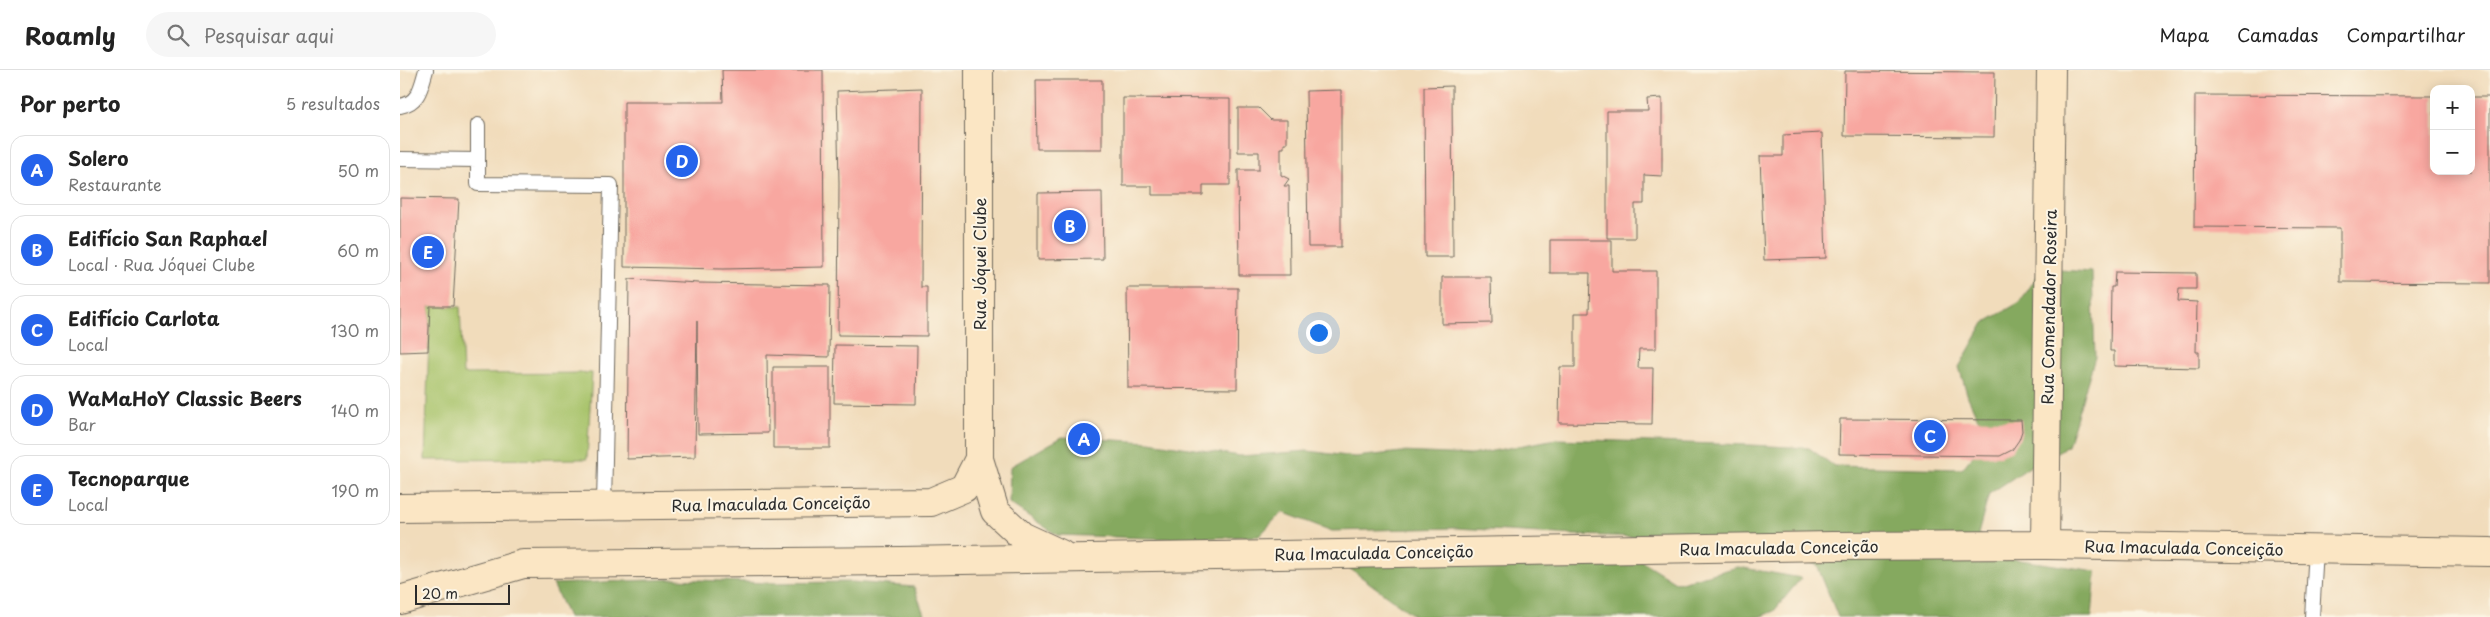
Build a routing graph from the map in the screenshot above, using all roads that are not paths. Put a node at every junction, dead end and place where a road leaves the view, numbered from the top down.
1 (426, 70) edge
2 (979, 70) edge
3 (2051, 70) edge
4 (400, 106) edge
5 (478, 125) dead end
6 (400, 159) edge
7 (478, 160) junction
8 (979, 458) junction
9 (604, 505) junction
10 (400, 508) edge
11 (2045, 545) junction
12 (2316, 549) junction
13 (2490, 552) edge
14 (1067, 557) junction
15 (400, 600) edge
16 (2312, 617) edge

1 - 4 lane
2 - 8 main road, Rua Jóquei Clube
3 - 11 main road, Rua Comendador Roseira
5 - 7 lane
6 - 7 lane
7 - 9 lane
8 - 9 main road, Rua Imaculada Conceição
8 - 14 main road, Rua Imaculada Conceição
9 - 10 main road, Rua Imaculada Conceição
11 - 12 main road, Rua Imaculada Conceição
11 - 14 main road, Rua Imaculada Conceição
12 - 13 main road, Rua Imaculada Conceição
12 - 16 lane
14 - 15 main road, Rua Imaculada Conceição

